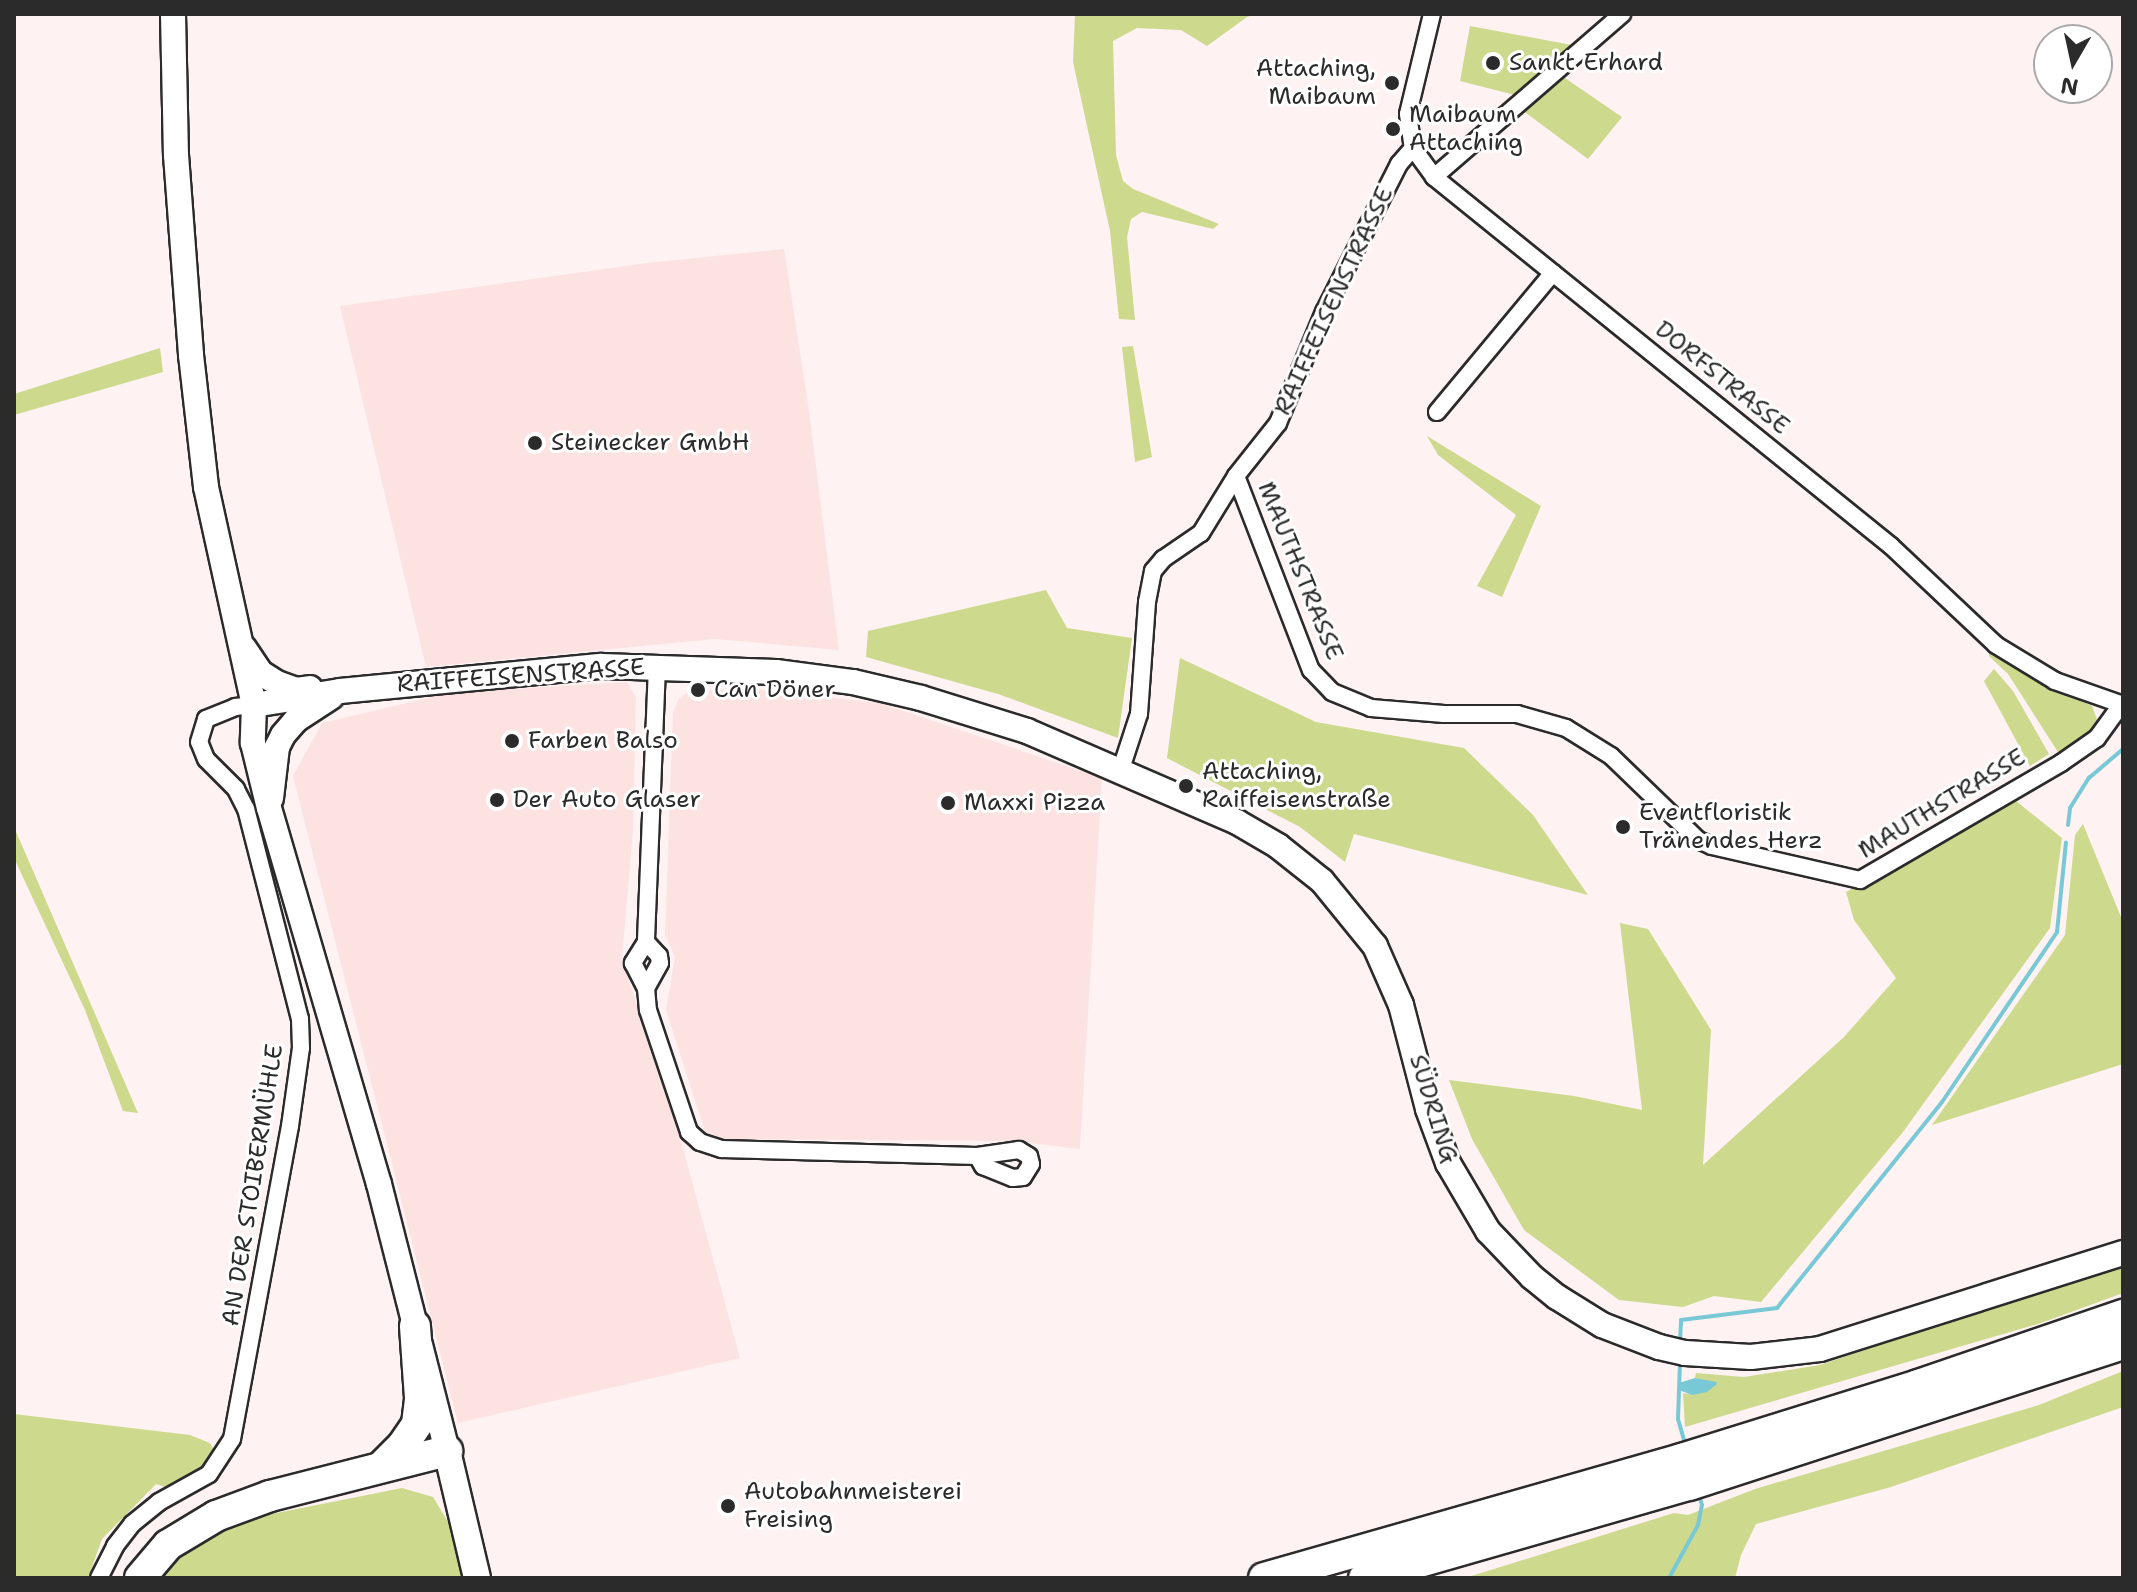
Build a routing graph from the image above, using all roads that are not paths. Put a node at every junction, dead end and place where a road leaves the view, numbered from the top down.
1 (173, 14) edge
2 (1432, 14) edge
3 (1622, 14) edge
4 (1413, 148) junction
5 (1434, 177) junction
6 (1553, 273) junction
7 (1437, 412) dead end
8 (1236, 476) junction
9 (234, 623) junction
10 (657, 666) junction
11 (340, 691) junction
12 (254, 705) junction
13 (2122, 705) edge
14 (1120, 772) junction
15 (269, 808) junction
16 (646, 942) junction
17 (646, 988) junction
18 (977, 1156) dead end
19 (2123, 1253) edge
20 (2123, 1315) edge
21 (415, 1326) junction
22 (2123, 1344) edge
23 (447, 1451) junction
24 (382, 1466) junction
25 (1694, 1469) junction
26 (99, 1578) edge
27 (140, 1578) edge
28 (477, 1578) edge
29 (1264, 1578) edge
30 (1364, 1578) edge

1 - 9 main road
2 - 4 street
3 - 5 street
4 - 5 street, DORFSTRASSE
4 - 8 street, RAIFFEISENSTRASSE
5 - 6 street, DORFSTRASSE
6 - 7 street
6 - 13 street, DORFSTRASSE
8 - 13 street, MAUTHSTRASSE
8 - 14 street, RAIFFEISENSTRASSE
9 - 11 main road
9 - 12 main road
10 - 11 main road, RAIFFEISENSTRASSE
10 - 14 main road, RAIFFEISENSTRASSE
10 - 16 street
11 - 12 main road, RAIFFEISENSTRASSE
11 - 15 main road
12 - 15 main road
12 - 26 street, AN DER STOIBERMÜHLE
14 - 19 main road, SÜDRING
15 - 21 main road
16 - 17 street
16 - 17 street
17 - 18 street
20 - 25 highway
21 - 23 main road
21 - 24 highway
22 - 25 highway
23 - 24 highway
23 - 28 main road
24 - 27 highway
25 - 29 highway
25 - 30 highway

